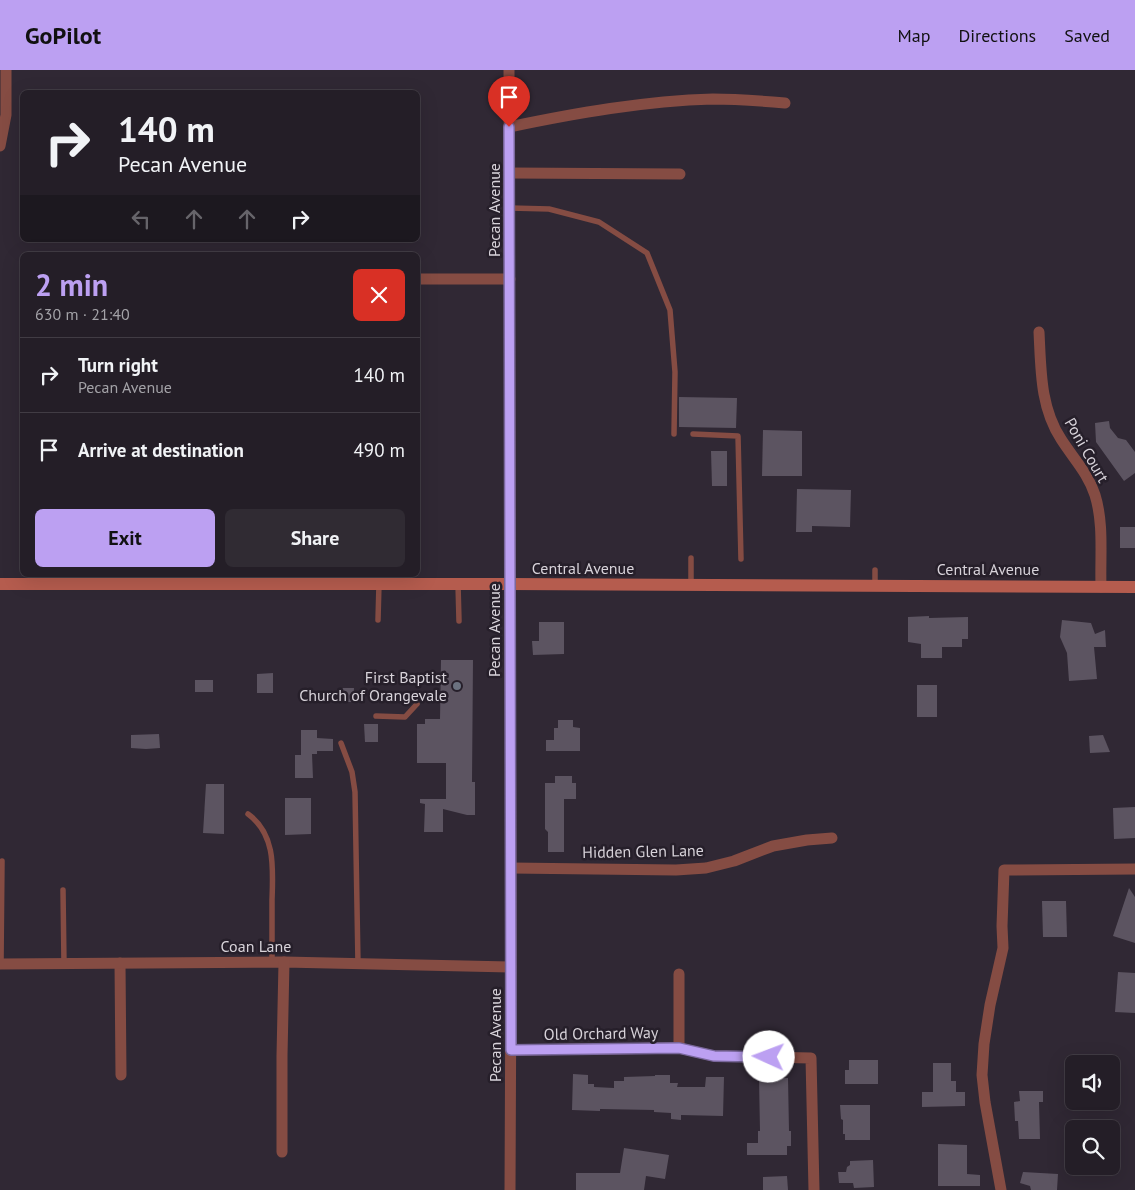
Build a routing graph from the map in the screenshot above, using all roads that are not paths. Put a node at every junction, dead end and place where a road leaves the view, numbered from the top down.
1 (6, 70) edge
2 (509, 70) edge
3 (785, 102) dead end
4 (509, 127) junction
5 (0, 146) edge
6 (510, 173) junction
7 (680, 174) dead end
8 (510, 208) junction
9 (420, 279) edge
10 (510, 279) junction
11 (1040, 332) dead end
12 (674, 434) dead end
13 (693, 434) dead end
14 (691, 558) dead end
15 (741, 559) dead end
16 (875, 570) dead end
17 (158, 579) edge
18 (228, 579) edge
19 (0, 584) edge
20 (379, 584) junction
21 (458, 584) junction
22 (510, 584) junction
23 (691, 585) junction
24 (875, 585) junction
25 (1101, 587) junction
26 (1135, 587) edge
27 (378, 620) dead end
28 (458, 621) dead end
29 (417, 704) dead end
30 (376, 716) dead end
31 (341, 743) dead end
32 (248, 814) dead end
33 (832, 838) dead end
34 (2, 861) dead end
35 (511, 868) junction
36 (1135, 869) edge
37 (63, 890) dead end
38 (272, 962) junction
39 (284, 962) junction
40 (120, 963) junction
41 (1, 964) edge
42 (64, 964) junction
43 (358, 964) junction
44 (511, 967) junction
45 (679, 974) dead end
46 (679, 1048) junction
47 (511, 1050) junction
48 (121, 1075) dead end
49 (282, 1152) dead end
50 (510, 1190) edge
51 (814, 1190) edge
52 (1001, 1190) edge

1 - 5 street
2 - 4 street, Pecan Avenue
3 - 4 street
4 - 6 street, Pecan Avenue
6 - 7 street
6 - 8 street, Pecan Avenue
8 - 10 street, Pecan Avenue
8 - 12 lane
9 - 10 street
10 - 22 street, Pecan Avenue
11 - 25 street, Poni Court
13 - 15 lane
14 - 23 lane
16 - 24 lane
17 - 18 street, Central Avenue
17 - 19 street, Central Avenue
18 - 20 street, Central Avenue
20 - 21 street, Central Avenue
20 - 27 lane
21 - 22 street, Central Avenue
21 - 28 lane
22 - 23 street, Central Avenue
22 - 35 street, Pecan Avenue
23 - 24 street, Central Avenue
24 - 25 street, Central Avenue
25 - 26 street, Central Avenue
29 - 30 lane
31 - 43 lane
32 - 38 lane
33 - 35 street, Hidden Glen Lane
34 - 41 lane
35 - 44 street, Pecan Avenue
36 - 52 street
37 - 42 lane
38 - 39 street, Coan Lane
38 - 40 street, Coan Lane
39 - 43 street, Coan Lane
39 - 49 street
40 - 42 street, Coan Lane
40 - 48 street
41 - 42 street, Coan Lane
43 - 44 street, Coan Lane
44 - 47 street, Pecan Avenue
45 - 46 street
46 - 47 street, Old Orchard Way
46 - 51 street, Old Orchard Way
47 - 50 street, Pecan Avenue

